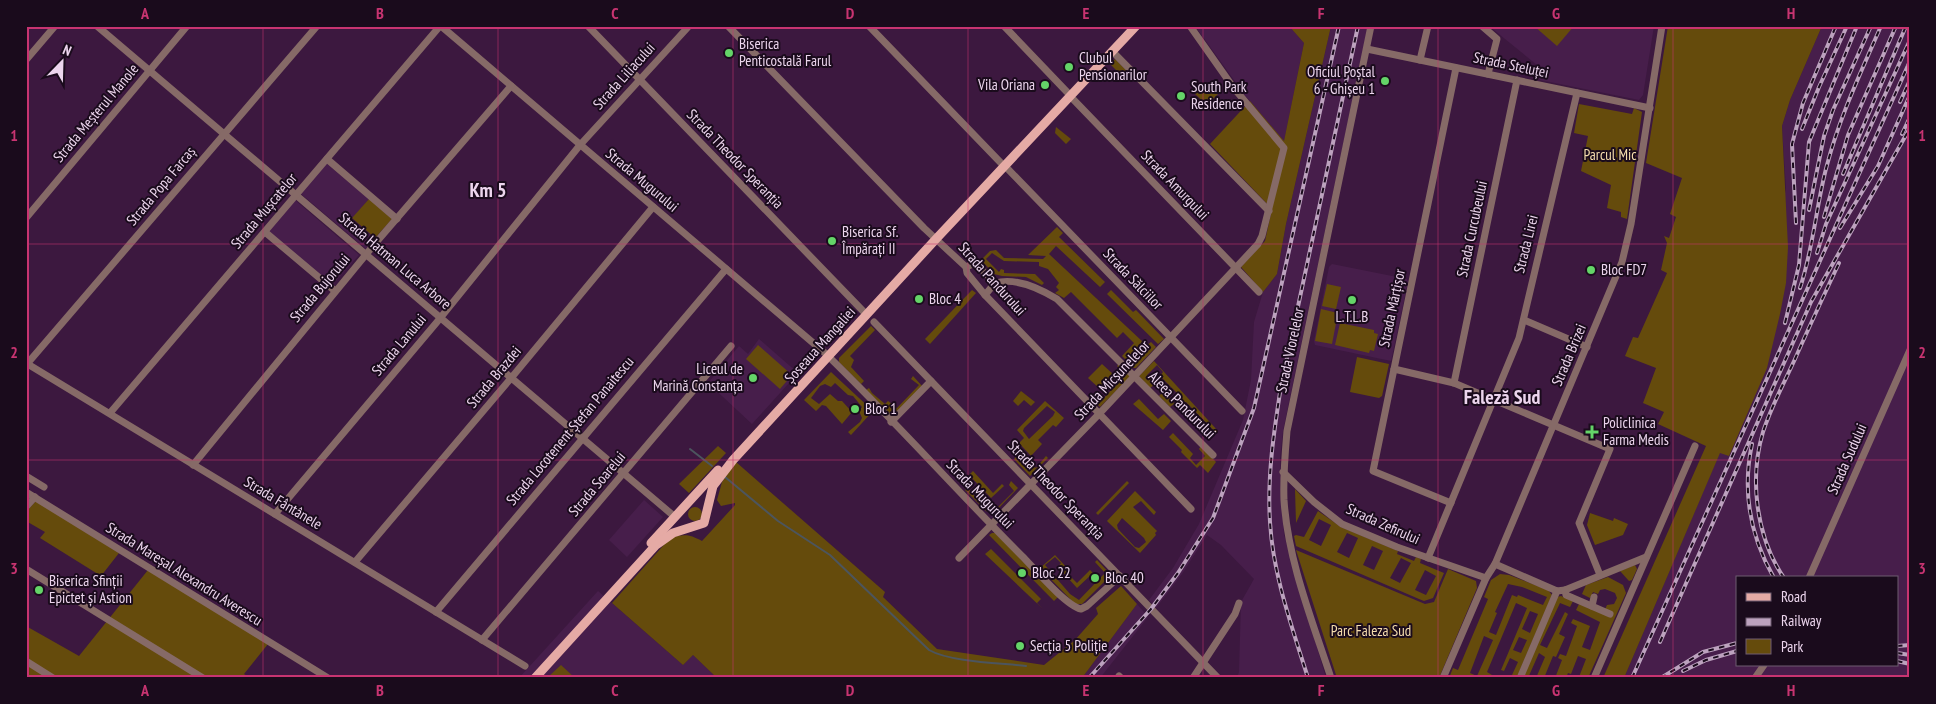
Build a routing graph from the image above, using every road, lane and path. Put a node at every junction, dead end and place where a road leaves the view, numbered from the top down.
1 (55, 26) edge
2 (97, 26) edge
3 (187, 26) edge
4 (316, 26) edge
5 (440, 26) edge
6 (588, 26) edge
7 (689, 26) edge
8 (728, 26) edge
9 (869, 26) edge
10 (1004, 26) edge
11 (1126, 26) edge
12 (1136, 26) edge
13 (1190, 26) edge
14 (1372, 26) edge
15 (1428, 26) edge
16 (1482, 26) edge
17 (1662, 26) edge
18 (1366, 49) junction
19 (1112, 51) junction
20 (26, 60) edge
21 (1420, 60) junction
22 (1456, 68) junction
23 (150, 71) junction
24 (1488, 74) junction
25 (640, 80) junction
26 (1517, 80) junction
27 (511, 86) junction
28 (1577, 93) junction
29 (1068, 94) junction
30 (1650, 108) junction
31 (224, 134) junction
32 (580, 145) junction
33 (327, 159) junction
34 (1003, 164) junction
35 (296, 195) junction
36 (653, 207) junction
37 (1269, 211) junction
38 (26, 218) edge
39 (397, 218) junction
40 (265, 232) junction
41 (934, 238) junction
42 (366, 254) junction
43 (966, 267) junction
44 (1236, 268) junction
45 (726, 269) junction
46 (995, 283) junction
47 (335, 291) junction
48 (1259, 292) dead end
49 (986, 295) junction
50 (863, 311) junction
51 (440, 317) junction
52 (1524, 320) junction
53 (874, 322) dead end
54 (1170, 338) junction
55 (731, 346) dead end
56 (1587, 347) junction
57 (1910, 350) edge
58 (827, 355) junction
59 (27, 364) edge
60 (1394, 369) junction
61 (1134, 376) junction
62 (512, 378) junction
63 (931, 381) junction
64 (1454, 383) junction
65 (1494, 400) junction
66 (1242, 411) dead end
67 (110, 413) junction
68 (1099, 414) junction
69 (891, 422) junction
70 (1554, 425) junction
71 (583, 438) junction
72 (1695, 446) dead end
73 (1214, 455) dead end
74 (193, 465) junction
75 (1283, 472) junction
76 (624, 474) junction
77 (26, 476) edge
78 (1031, 484) junction
79 (44, 487) dead end
80 (26, 492) edge
81 (35, 497) junction
82 (688, 502) junction
83 (1451, 503) junction
84 (26, 508) edge
85 (1191, 510) dead end
86 (275, 514) junction
87 (707, 516) junction
88 (675, 517) junction
89 (991, 526) junction
90 (693, 527) junction
91 (1646, 557) junction
92 (959, 558) dead end
93 (1428, 558) junction
94 (355, 562) junction
95 (1495, 564) junction
96 (26, 569) edge
97 (1600, 575) junction
98 (1120, 576) junction
99 (1810, 576) edge
100 (1486, 578) junction
101 (1565, 590) junction
102 (1557, 591) junction
103 (1594, 597) dead end
104 (1239, 603) dead end
105 (1592, 606) junction
106 (436, 612) junction
107 (1610, 614) dead end
108 (482, 640) junction
109 (26, 662) edge
110 (1203, 662) junction
111 (525, 666) dead end
112 (1763, 666) edge
113 (1756, 677) edge
114 (53, 678) edge
115 (203, 678) edge
116 (328, 678) edge
117 (528, 678) edge
118 (535, 678) edge
119 (1193, 678) edge
120 (1218, 678) edge
121 (1331, 678) edge
122 (1443, 678) edge
123 (1520, 678) edge
124 (1594, 678) edge

1 - 20 street
2 - 23 street, Strada Hatman Luca Arbore
3 - 23 street, Strada Meșterul Manole
4 - 31 street, Strada Popa Farcaș
5 - 27 street, Strada Mugurului
5 - 33 street, Strada Mușcatelor
6 - 25 street, Strada Theodor Speranția
7 - 25 street, Strada Liliacului
8 - 41 street, Strada Pandurului
9 - 34 street, Strada Sălciilor
10 - 29 street, Strada Amurgului
11 - 29 main road, Șoseaua Mangaliei
12 - 19 main road, Șoseaua Mangaliei
13 - 37 street, Strada Micșunelelor
14 - 18 street, Strada Viorelelor
15 - 21 street
16 - 24 street
17 - 30 street, Strada Brizei
18 - 21 street, Strada Steluței
18 - 75 street, Strada Viorelelor
19 - 29 main road, Șoseaua Mangaliei
19 - 37 street
21 - 22 street, Strada Steluței
22 - 24 street, Strada Steluței
22 - 60 street, Strada Mărțișor
23 - 31 street, Strada Hatman Luca Arbore
23 - 38 street, Strada Meșterul Manole
24 - 26 street, Strada Steluței
25 - 32 street, Strada Liliacului
25 - 50 street, Strada Theodor Speranția
26 - 28 street, Strada Steluței
26 - 64 street, Strada Curcubeului
27 - 32 street, Strada Mugurului
27 - 39 street, Strada Bujorului
28 - 30 street, Strada Steluței
28 - 52 street, Strada Lirei
29 - 34 main road, Șoseaua Mangaliei
29 - 44 street, Strada Amurgului
30 - 56 street, Strada Brizei
31 - 35 street, Strada Hatman Luca Arbore
31 - 59 street, Strada Popa Farcaș
32 - 36 street, Strada Mugurului
32 - 51 street, Strada Lanului
33 - 35 street, Strada Mușcatelor
33 - 39 street
34 - 41 main road, Șoseaua Mangaliei
34 - 54 street, Strada Sălciilor
35 - 40 street, Strada Mușcatelor
35 - 42 street, Strada Hatman Luca Arbore
36 - 45 street, Strada Mugurului
36 - 62 street, Strada Brazdei
37 - 44 street, Strada Micșunelelor
39 - 42 street, Strada Bujorului
40 - 47 street
40 - 67 street, Strada Mușcatelor
41 - 43 street, Strada Pandurului
41 - 50 main road, Șoseaua Mangaliei
41 - 58 main road, Șoseaua Mangaliei
42 - 47 street, Strada Bujorului
42 - 51 street, Strada Hatman Luca Arbore
43 - 46 street
43 - 49 street, Strada Pandurului
44 - 48 street, Strada Amurgului
44 - 54 street, Strada Micșunelelor
45 - 58 street, Strada Mugurului
45 - 71 street, Strada Locotenent Ștefan Panaitescu
46 - 49 street
46 - 61 street, Aleea Pandurului
47 - 74 street, Strada Bujorului
49 - 68 street, Strada Pandurului
50 - 58 main road, Șoseaua Mangaliei
51 - 62 street, Strada Hatman Luca Arbore
51 - 86 street, Strada Lanului
52 - 56 street
52 - 65 street, Strada Lirei
53 - 63 street, Strada Theodor Speranția
54 - 61 street, Strada Micșunelelor
54 - 66 street, Strada Sălciilor
55 - 76 street, Strada Soarelui
56 - 70 street, Strada Brizei
57 - 99 street, Strada Sudului
58 - 69 street, Strada Mugurului
58 - 82 main road, Șoseaua Mangaliei
58 - 87 main road, Șoseaua Mangaliei
59 - 67 street, Strada Fântânele
60 - 64 street
60 - 83 street, Strada Mărțișor
61 - 68 street, Strada Micșunelelor
61 - 73 street, Aleea Pandurului
62 - 71 street, Strada Hatman Luca Arbore
62 - 94 street, Strada Brazdei
63 - 69 street
63 - 78 street, Strada Theodor Speranția
64 - 65 street
65 - 70 street
65 - 83 street, Strada Lirei
67 - 74 street, Strada Fântânele
68 - 78 street, Strada Micșunelelor
68 - 85 street, Strada Pandurului
69 - 89 street, Strada Mugurului
70 - 95 street, Strada Brizei
70 - 97 street
71 - 76 street, Strada Hatman Luca Arbore
71 - 106 street, Strada Locotenent Ștefan Panaitescu
72 - 91 street
74 - 86 street, Strada Fântânele
75 - 93 street, Strada Zefirului
75 - 121 street, Strada Viorelelor
76 - 88 street, Strada Hatman Luca Arbore
76 - 108 street, Strada Soarelui
77 - 79 street
78 - 89 street, Strada Micșunelelor
78 - 98 street, Strada Theodor Speranția
80 - 81 street, Strada Mareșal Alexandru Averescu
81 - 84 street
81 - 116 street, Strada Mareșal Alexandru Averescu
82 - 87 main road
82 - 88 main road, Șoseaua Mangaliei
83 - 93 street, Strada Lirei
86 - 94 street, Strada Fântânele
87 - 90 main road
88 - 90 main road
88 - 117 main road, Șoseaua Mangaliei
89 - 92 street, Strada Micșunelelor
89 - 98 street, Strada Mugurului
90 - 118 main road
91 - 97 street
91 - 124 street
93 - 100 street, Strada Zefirului
94 - 106 street, Strada Fântânele
95 - 100 street, Strada Brizei
95 - 102 street
96 - 115 street
97 - 101 street
98 - 110 street, Strada Theodor Speranția
100 - 122 street, Strada Brizei
101 - 102 street
101 - 105 street
102 - 123 street
103 - 105 street
104 - 110 street
105 - 107 street
106 - 108 street, Strada Fântânele
108 - 111 street, Strada Fântânele
109 - 114 street
110 - 119 street
110 - 120 street, Strada Theodor Speranția
112 - 113 street

